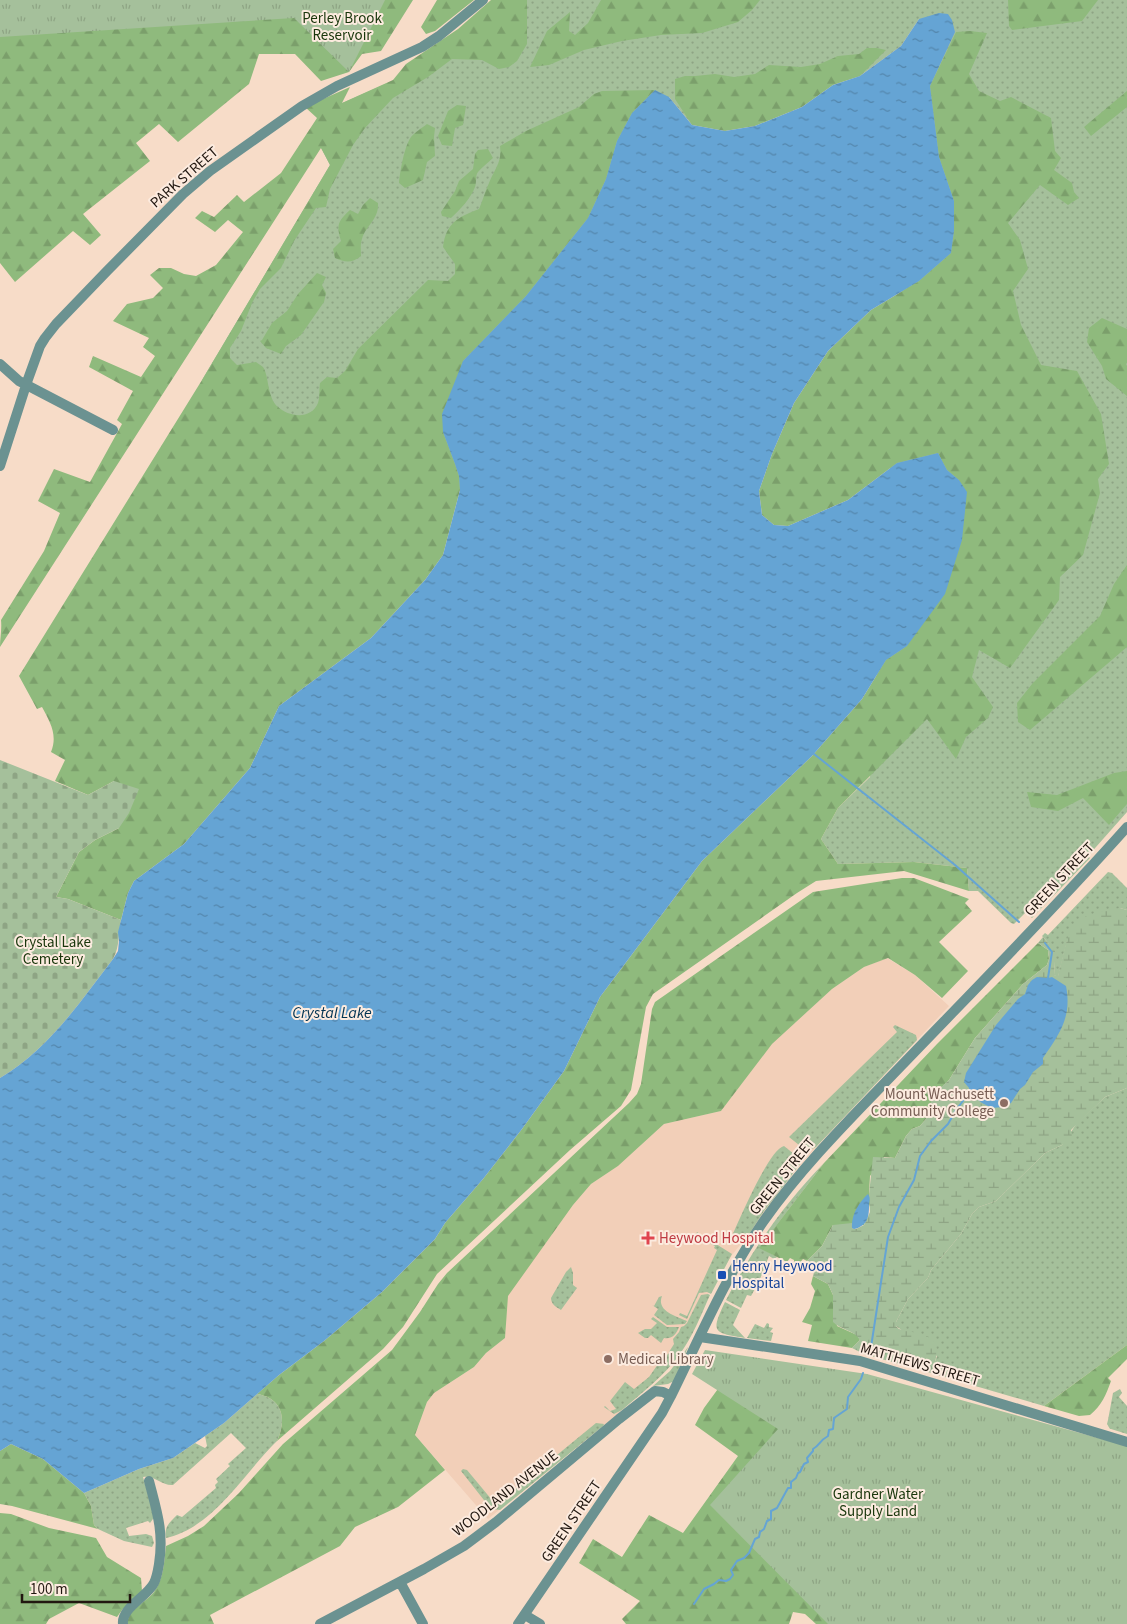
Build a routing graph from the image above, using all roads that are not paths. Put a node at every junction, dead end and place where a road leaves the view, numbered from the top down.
1 (483, 0) edge
2 (0, 364) edge
3 (26, 385) junction
4 (112, 430) dead end
5 (0, 466) edge
6 (1127, 827) edge
7 (700, 1338) junction
8 (672, 1396) junction
9 (1127, 1442) edge
10 (149, 1481) dead end
11 (400, 1582) junction
12 (525, 1615) junction
13 (123, 1624) edge
14 (320, 1624) edge
15 (423, 1624) edge
16 (518, 1624) edge
17 (540, 1624) edge

1 - 3 street, PARK STREET
2 - 3 street
3 - 4 street
3 - 5 street, PARK STREET
6 - 7 street, GREEN STREET
7 - 8 street, GREEN STREET
7 - 9 street, MATTHEWS STREET
8 - 11 street, WOODLAND AVENUE
8 - 12 street, GREEN STREET
10 - 13 street
11 - 14 street, WOODLAND AVENUE
11 - 15 street
12 - 16 street, GREEN STREET
12 - 17 street

